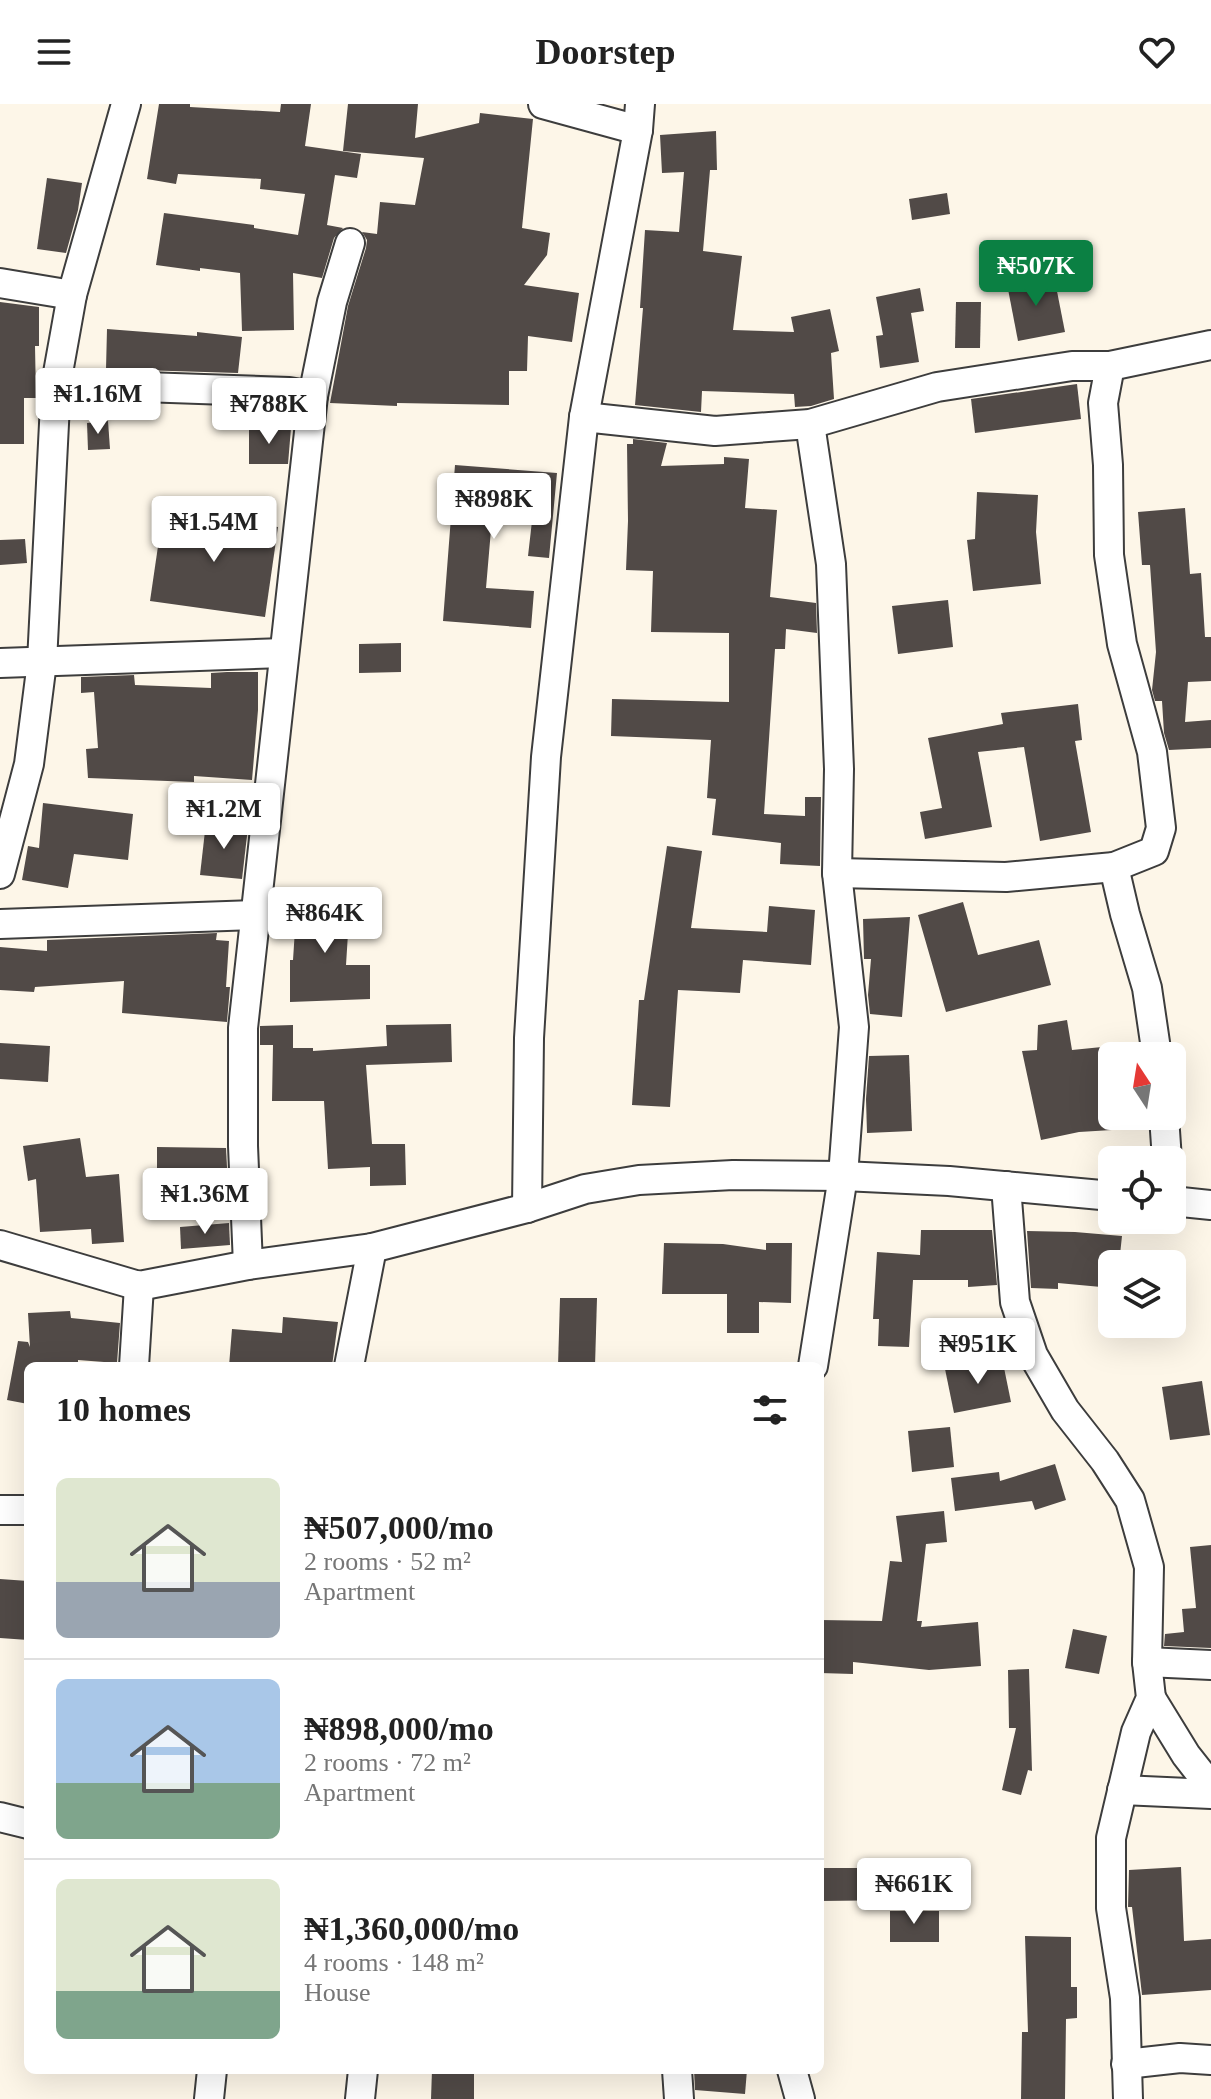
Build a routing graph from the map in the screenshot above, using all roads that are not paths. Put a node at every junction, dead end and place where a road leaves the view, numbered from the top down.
1 (126, 104) edge
2 (543, 104) edge
3 (639, 117) edge
4 (350, 243) dead end
5 (0, 283) edge
6 (72, 295) junction
7 (1211, 345) edge
8 (1110, 366) junction
9 (56, 384) junction
10 (313, 396) junction
11 (584, 417) junction
12 (810, 424) junction
13 (284, 653) junction
14 (42, 662) junction
15 (0, 663) edge
16 (1114, 867) junction
17 (837, 873) junction
18 (0, 874) edge
19 (255, 915) junction
20 (0, 924) edge
21 (1155, 1042) edge
22 (843, 1176) junction
23 (1006, 1186) junction
24 (1098, 1195) edge
25 (1186, 1202) edge
26 (1211, 1205) edge
27 (527, 1208) junction
28 (0, 1245) edge
29 (372, 1248) junction
30 (248, 1265) junction
31 (139, 1286) junction
32 (134, 1362) edge
33 (350, 1362) edge
34 (814, 1362) edge
35 (0, 1510) edge
36 (24, 1510) edge
37 (1147, 1662) junction
38 (1211, 1665) edge
39 (1151, 1698) junction
40 (1211, 1787) edge
41 (1122, 1790) junction
42 (1211, 1794) edge
43 (0, 1817) edge
44 (24, 1823) edge
45 (1211, 2060) edge
46 (1126, 2064) junction
47 (212, 2074) edge
48 (363, 2074) edge
49 (677, 2074) edge
50 (793, 2074) edge
51 (209, 2099) edge
52 (360, 2099) edge
53 (679, 2099) edge
54 (800, 2099) edge
55 (1128, 2099) edge

1 - 6 street
2 - 3 street
3 - 11 street
4 - 10 street
5 - 6 street
6 - 9 street
7 - 8 street
8 - 12 street
8 - 16 street
9 - 10 street
9 - 14 street
10 - 13 street
11 - 12 street
11 - 27 street
12 - 17 street
13 - 14 street
13 - 19 street
14 - 15 street
14 - 18 street
16 - 17 street
16 - 21 street
17 - 22 street
19 - 20 street
19 - 30 street
22 - 23 street
22 - 27 street
22 - 34 street
23 - 24 street
23 - 37 street
25 - 26 street
27 - 29 street
28 - 31 street
29 - 30 street
29 - 33 street
30 - 31 street
31 - 32 street
35 - 36 street
37 - 38 street
37 - 39 street
39 - 40 street
39 - 41 street
41 - 42 street
41 - 46 street
43 - 44 street
45 - 46 street
46 - 55 street
47 - 51 street
48 - 52 street
49 - 53 street
50 - 54 street

